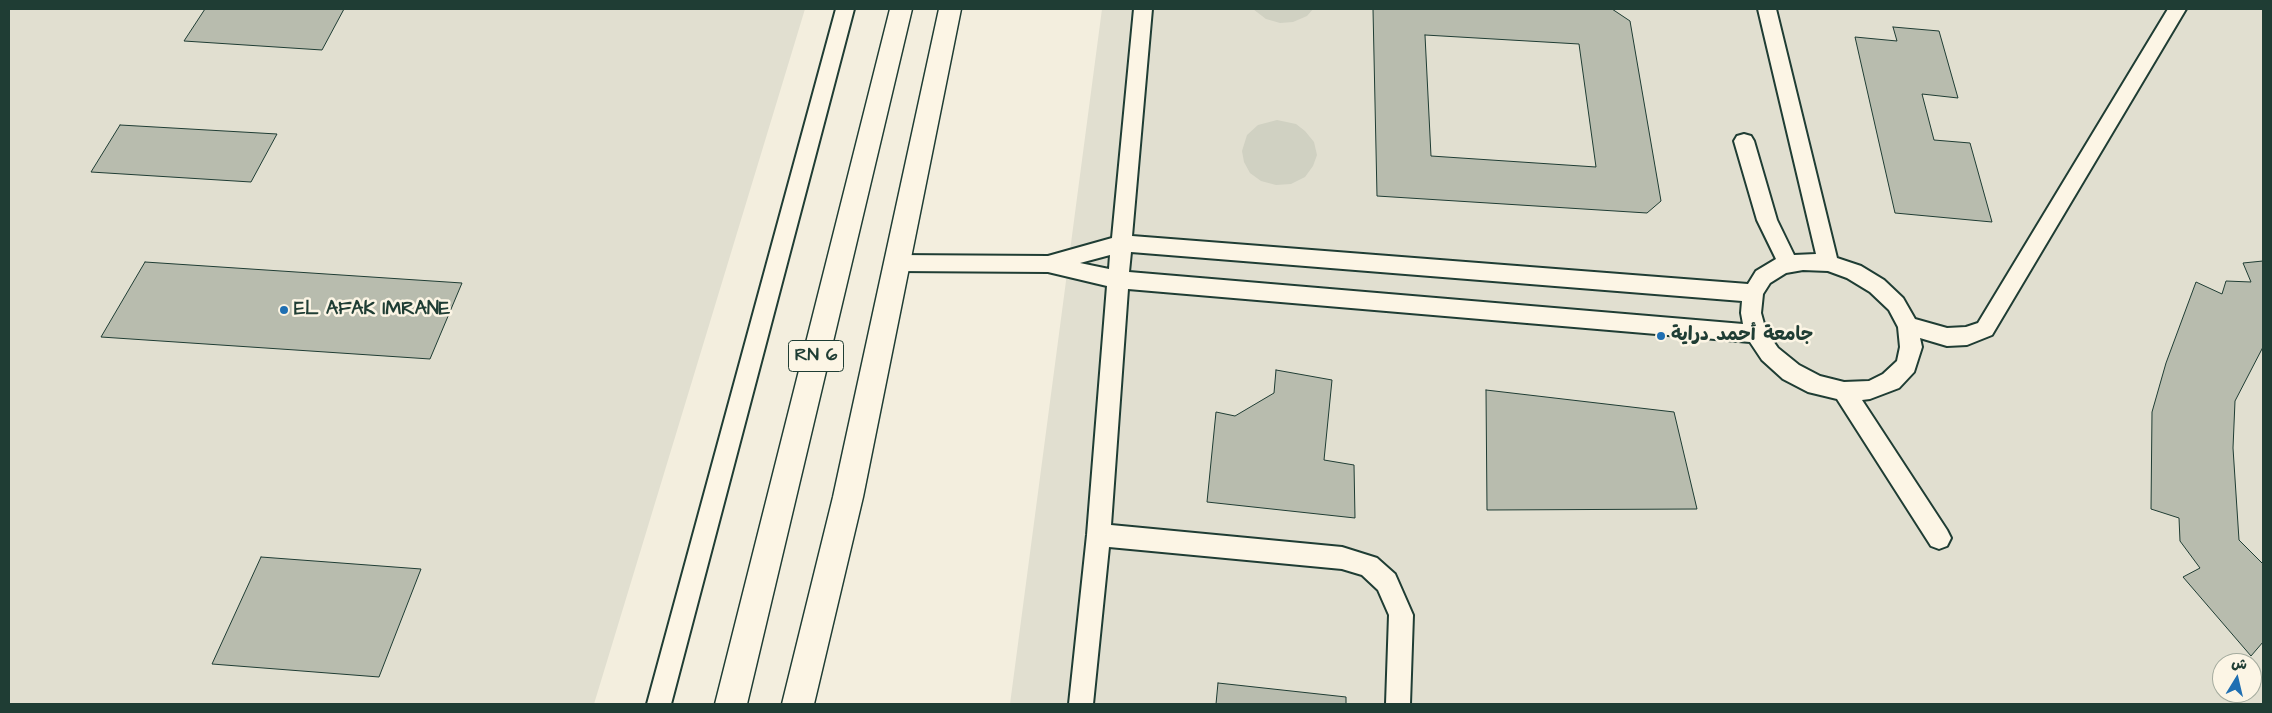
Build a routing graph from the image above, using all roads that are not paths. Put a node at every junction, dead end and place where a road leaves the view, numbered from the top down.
1 (845, 9) edge
2 (901, 9) edge
3 (950, 9) edge
4 (1143, 9) edge
5 (1767, 9) edge
6 (2178, 9) edge
7 (1744, 141) dead end
8 (1122, 243) junction
9 (897, 263) junction
10 (1828, 263) junction
11 (1048, 264) junction
12 (1789, 265) junction
13 (1118, 280) junction
14 (1753, 293) junction
15 (1908, 326) junction
16 (1756, 334) junction
17 (1844, 391) junction
18 (1099, 535) junction
19 (1939, 538) dead end
20 (659, 704) edge
21 (731, 704) edge
22 (798, 704) edge
23 (1081, 704) edge
24 (1398, 704) edge

1 - 20 lane
2 - 21 main road, RN 6
3 - 9 main road
4 - 8 lane
5 - 10 lane
6 - 15 lane
7 - 12 lane
8 - 11 lane
8 - 13 lane
8 - 14 lane
9 - 11 lane
9 - 22 main road
10 - 12 lane
10 - 15 lane
11 - 13 lane
12 - 14 lane
13 - 16 lane
13 - 18 lane
14 - 16 lane
15 - 17 lane
16 - 17 lane
17 - 19 lane
18 - 23 lane
18 - 24 lane

